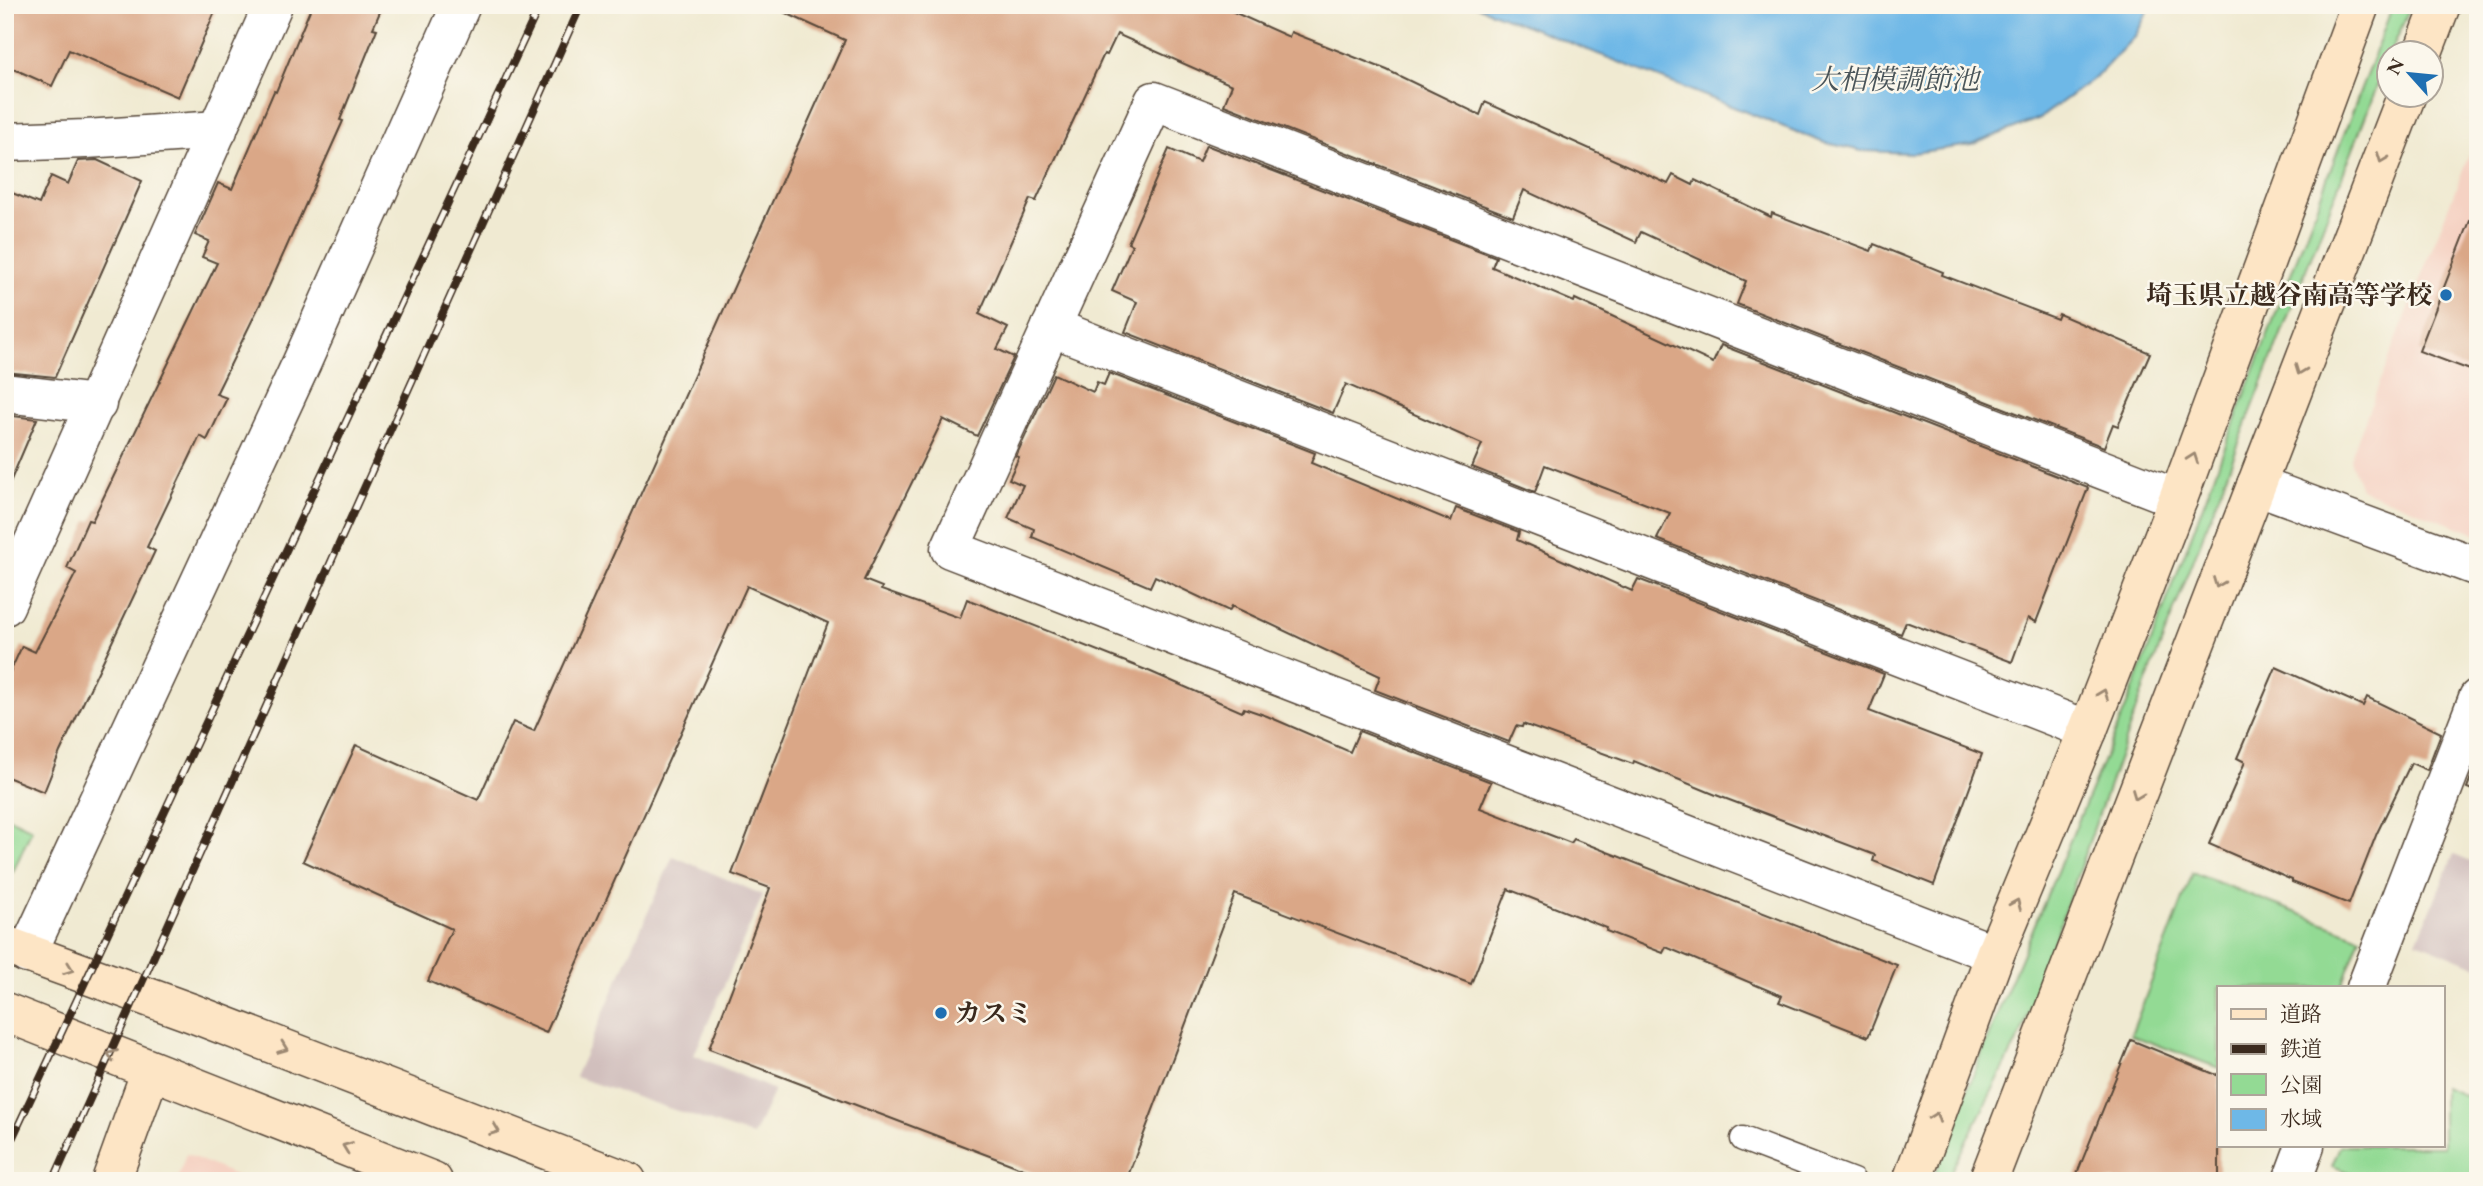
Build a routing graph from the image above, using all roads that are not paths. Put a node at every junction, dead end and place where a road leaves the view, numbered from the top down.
1 (273, 5) edge
2 (461, 5) edge
3 (2360, 5) edge
4 (2441, 5) edge
5 (2428, 38) edge
6 (2402, 108) edge
7 (218, 130) junction
8 (5, 142) edge
9 (1051, 327) junction
10 (5, 393) edge
11 (97, 404) junction
12 (2256, 485) junction
13 (2178, 499) junction
14 (2478, 567) edge
15 (5, 606) edge
16 (2478, 698) edge
17 (2088, 730) junction
18 (16, 950) edge
19 (1995, 954) junction
20 (2367, 986) edge
21 (5, 1012) edge
22 (151, 1070) junction
23 (1743, 1139) dead end
24 (2304, 1148) edge
25 (111, 1181) edge
26 (433, 1181) edge
27 (627, 1181) edge
28 (1853, 1181) edge
29 (1912, 1181) edge
30 (1988, 1181) edge
31 (2292, 1181) edge

1 - 7 street
2 - 18 street
13 -> 3 street
4 - 5 street
6 -> 12 street
7 - 8 street
7 - 11 street
9 - 13 street
9 - 17 street
9 - 19 street
10 - 11 street
11 - 15 street
12 - 14 street
12 -> 30 street
17 -> 13 street
16 - 20 street
19 -> 17 street
18 -> 27 street
29 -> 19 street
22 -> 21 street
22 - 25 street
26 -> 22 street
23 - 28 lane
24 - 31 street

